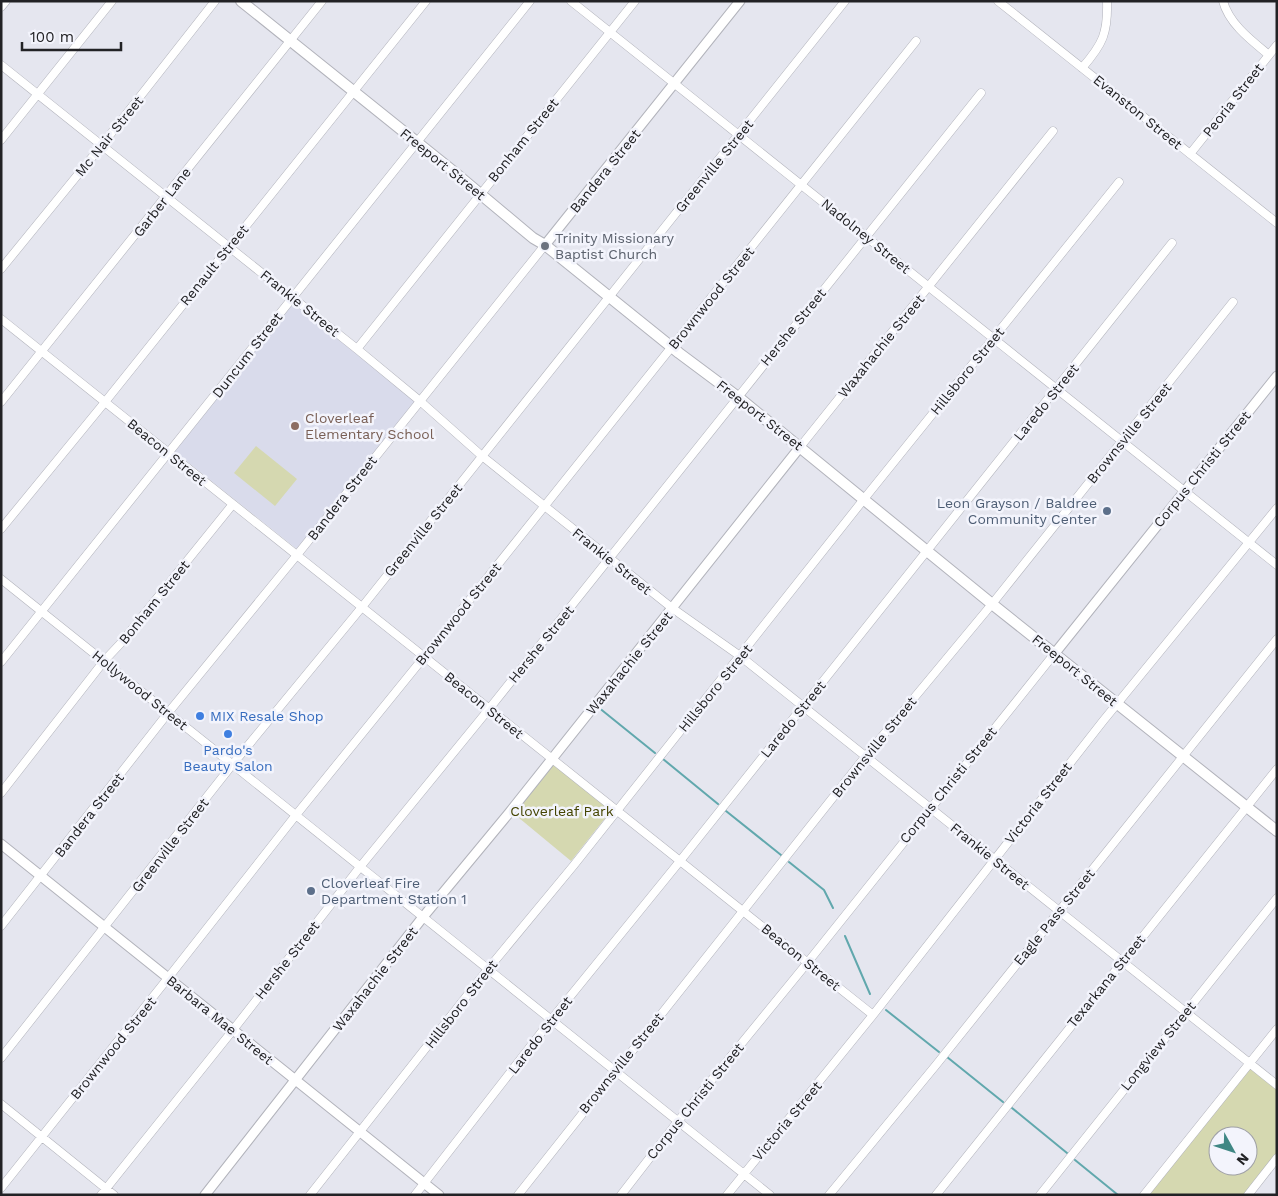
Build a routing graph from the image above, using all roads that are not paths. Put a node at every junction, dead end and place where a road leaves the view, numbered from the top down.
1 (6, 1) edge
2 (112, 1) edge
3 (215, 1) edge
4 (242, 1) edge
5 (322, 1) edge
6 (426, 1) edge
7 (530, 1) edge
8 (572, 1) edge
9 (635, 1) edge
10 (740, 1) edge
11 (845, 1) edge
12 (1107, 1) edge
13 (1223, 1) edge
14 (1000, 2) edge
15 (1, 8) edge
16 (610, 32) junction
17 (290, 41) junction
18 (916, 41) dead end
19 (1277, 45) edge
20 (1269, 55) junction
21 (1, 65) edge
22 (1082, 68) junction
23 (674, 84) junction
24 (354, 92) junction
25 (981, 93) dead end
26 (37, 95) junction
27 (1053, 131) dead end
28 (738, 135) junction
29 (1, 140) edge
30 (417, 143) junction
31 (102, 145) junction
32 (1190, 154) junction
33 (1119, 182) dead end
34 (801, 185) junction
35 (480, 194) junction
36 (166, 196) junction
37 (1277, 212) edge
38 (1274, 221) edge
39 (866, 237) junction
40 (1172, 243) dead end
41 (545, 245) junction
42 (229, 246) junction
43 (1, 269) edge
44 (928, 287) junction
45 (609, 297) junction
46 (293, 298) junction
47 (1233, 302) dead end
48 (1, 319) edge
49 (994, 339) junction
50 (672, 347) junction
51 (356, 349) junction
52 (42, 352) junction
53 (1277, 376) edge
54 (1056, 389) junction
55 (738, 396) junction
56 (420, 401) junction
57 (1, 402) edge
58 (105, 402) junction
59 (1122, 442) junction
60 (800, 448) junction
61 (169, 454) junction
62 (482, 456) junction
63 (1184, 491) junction
64 (864, 499) junction
65 (233, 504) junction
66 (545, 506) junction
67 (1277, 508) edge
68 (1, 529) edge
69 (1249, 543) junction
70 (927, 550) junction
71 (297, 555) junction
72 (609, 558) junction
73 (1277, 565) edge
74 (1, 579) edge
75 (992, 604) junction
76 (362, 607) junction
77 (672, 608) junction
78 (41, 611) junction
79 (1277, 639) edge
80 (1054, 653) junction
81 (740, 656) junction
82 (424, 657) junction
83 (1, 662) edge
84 (104, 662) junction
85 (1118, 704) junction
86 (804, 706) junction
87 (489, 709) junction
88 (168, 713) junction
89 (1183, 756) junction
90 (865, 757) junction
91 (552, 759) junction
92 (232, 764) junction
93 (1277, 768) edge
94 (1, 793) edge
95 (1246, 807) junction
96 (930, 808) junction
97 (617, 811) junction
98 (296, 815) junction
99 (1277, 831) edge
100 (1, 844) edge
101 (994, 859) junction
102 (680, 861) junction
103 (360, 866) junction
104 (41, 876) junction
105 (1277, 898) edge
106 (743, 911) junction
107 (1059, 911) junction
108 (423, 917) junction
109 (1, 926) edge
110 (105, 928) junction
111 (1122, 961) junction
112 (808, 962) junction
113 (488, 969) junction
114 (168, 978) junction
115 (1186, 1012) junction
116 (873, 1015) junction
117 (551, 1020) junction
118 (1277, 1029) edge
119 (233, 1030) junction
120 (1, 1058) edge
121 (1250, 1063) junction
122 (615, 1070) junction
123 (296, 1080) junction
124 (1277, 1085) edge
125 (1, 1104) edge
126 (679, 1120) junction
127 (360, 1132) junction
128 (42, 1137) junction
129 (1277, 1158) edge
130 (744, 1174) junction
131 (424, 1183) junction
132 (1, 1188) edge
133 (104, 1192) edge
134 (114, 1195) edge
135 (205, 1195) edge
136 (310, 1195) edge
137 (414, 1195) edge
138 (439, 1195) edge
139 (518, 1195) edge
140 (621, 1195) edge
141 (727, 1195) edge
142 (770, 1195) edge
143 (829, 1195) edge
144 (936, 1195) edge
145 (1040, 1195) edge
146 (1144, 1195) edge
147 (1248, 1195) edge

1 - 15 street
2 - 26 street
3 - 31 street, Mc Nair Street
4 - 17 main road, Freeport Street
5 - 17 street, Garber Lane
6 - 24 street, Renault Street
7 - 30 street, Duncum Street
8 - 16 street, Nadolney Street
9 - 16 street, Bonham Street
10 - 23 street, Bandera Street
11 - 28 street, Greenville Street
12 - 22 street
13 - 20 street
14 - 22 street, Evanston Street
16 - 23 street, Nadolney Street
16 - 35 street, Bonham Street
17 - 24 main road, Freeport Street
17 - 36 street, Garber Lane
18 - 34 street, Brownwood Street
19 - 20 street, Peoria Street
20 - 32 street, Peoria Street
21 - 26 street, Frankie Street
22 - 32 street, Evanston Street
23 - 28 street, Nadolney Street
23 - 41 street, Bandera Street
24 - 30 main road, Freeport Street
24 - 42 street, Renault Street
25 - 39 street, Hershe Street
26 - 29 street
26 - 31 street, Frankie Street
27 - 44 street, Waxahachie Street
28 - 34 street, Nadolney Street
28 - 45 street, Greenville Street
30 - 35 main road, Freeport Street
30 - 46 street, Duncum Street
31 - 36 street, Frankie Street
31 - 43 street, Mc Nair Street
32 - 38 street, Evanston Street
33 - 49 street, Hillsboro Street
34 - 39 street, Nadolney Street
34 - 50 street, Brownwood Street
35 - 41 main road, Freeport Street
35 - 51 street, Bonham Street
36 - 42 street, Frankie Street
36 - 52 street, Garber Lane
37 - 38 street
39 - 44 street, Nadolney Street
39 - 55 street, Hershe Street
40 - 54 street, Laredo Street
41 - 45 main road, Freeport Street
41 - 56 street, Bandera Street
42 - 46 street, Frankie Street
42 - 58 street, Renault Street
44 - 49 street, Nadolney Street
44 - 60 street, Waxahachie Street
45 - 50 main road, Freeport Street
45 - 62 street, Greenville Street
46 - 51 street, Frankie Street
46 - 61 street, Duncum Street
47 - 59 street, Brownsville Street
48 - 52 street, Beacon Street
49 - 54 street, Nadolney Street
49 - 64 street, Hillsboro Street
50 - 55 main road, Freeport Street
50 - 66 street, Brownwood Street
51 - 56 street, Frankie Street
52 - 57 street, Garber Lane
52 - 58 street, Beacon Street
53 - 63 street, Corpus Christi Street
54 - 59 street, Nadolney Street
54 - 70 street, Laredo Street
55 - 60 main road, Freeport Street
55 - 72 street, Hershe Street
56 - 62 street, Frankie Street
56 - 71 street, Bandera Street
58 - 61 street, Beacon Street
58 - 68 street, Renault Street
59 - 63 street, Nadolney Street
59 - 75 street, Brownsville Street
60 - 64 main road, Freeport Street
60 - 77 street, Waxahachie Street
61 - 65 street, Beacon Street
61 - 78 street, Duncum Street
62 - 66 street, Frankie Street
62 - 76 street, Greenville Street
63 - 69 street, Nadolney Street
63 - 80 street, Corpus Christi Street
64 - 70 main road, Freeport Street
64 - 81 street, Hillsboro Street
65 - 71 street, Beacon Street
65 - 84 street, Bonham Street
66 - 72 street, Frankie Street
66 - 82 street, Brownwood Street
67 - 69 street, Victoria Street
69 - 73 street, Nadolney Street
69 - 85 street, Victoria Street
70 - 75 main road, Freeport Street
70 - 86 street, Laredo Street
71 - 76 street, Beacon Street
71 - 88 street, Bandera Street
72 - 77 street, Frankie Street
72 - 87 street, Hershe Street
74 - 78 street, Hollywood Street
75 - 80 main road, Freeport Street
75 - 90 street, Brownsville Street
76 - 82 street, Beacon Street
76 - 92 street, Greenville Street
77 - 81 street, Frankie Street
77 - 91 street, Waxahachie Street
78 - 83 street, Duncum Street
78 - 84 street, Hollywood Street
79 - 89 street, Eagle Pass Street
80 - 85 main road, Freeport Street
80 - 96 street, Corpus Christi Street
81 - 86 street, Frankie Street
81 - 97 street, Hillsboro Street
82 - 87 street, Beacon Street
82 - 98 street, Brownwood Street
84 - 88 street, Hollywood Street
84 - 94 street, Bonham Street
85 - 89 main road, Freeport Street
85 - 101 street, Victoria Street
86 - 90 street, Frankie Street
86 - 102 street, Laredo Street
87 - 91 street, Beacon Street
87 - 103 street, Hershe Street
88 - 92 street, Hollywood Street
88 - 104 street, Bandera Street
89 - 95 main road, Freeport Street
89 - 107 street, Eagle Pass Street
90 - 96 street, Frankie Street
90 - 106 street, Brownsville Street
91 - 97 street, Beacon Street
91 - 108 street, Waxahachie Street
92 - 98 street, Hollywood Street
92 - 110 street, Greenville Street
93 - 95 street, Texarkana Street
95 - 99 main road, Freeport Street
95 - 111 street, Texarkana Street
96 - 101 street, Frankie Street
96 - 112 street, Corpus Christi Street
97 - 102 street, Beacon Street
97 - 113 street, Hillsboro Street
98 - 103 street, Hollywood Street
98 - 114 street, Brownwood Street
100 - 104 street, Barbara Mae Street
101 - 107 street, Frankie Street
101 - 116 street, Victoria Street
102 - 106 street, Beacon Street
102 - 117 street, Laredo Street
103 - 108 street, Hollywood Street
103 - 119 street, Hershe Street
104 - 109 street, Bandera Street
104 - 110 street, Barbara Mae Street
105 - 115 street, Longview Street
106 - 112 street, Beacon Street
106 - 122 street, Brownsville Street
107 - 111 street, Frankie Street
107 - 143 street, Eagle Pass Street
108 - 113 street, Hollywood Street
108 - 123 street, Waxahachie Street
110 - 114 street, Barbara Mae Street
110 - 120 street, Greenville Street
111 - 115 street, Frankie Street
111 - 144 street, Texarkana Street
112 - 116 street, Beacon Street
112 - 126 street, Corpus Christi Street
113 - 117 street, Hollywood Street
113 - 127 street, Hillsboro Street
114 - 119 street, Barbara Mae Street
114 - 128 street, Brownwood Street
115 - 121 street, Frankie Street
115 - 145 street, Longview Street
116 - 130 street, Victoria Street
117 - 122 street, Hollywood Street
117 - 131 street, Laredo Street
118 - 121 street
119 - 123 street, Barbara Mae Street
119 - 133 street, Hershe Street
121 - 124 street, Frankie Street
121 - 146 street
122 - 126 street, Hollywood Street
122 - 139 street, Brownsville Street
123 - 127 street, Barbara Mae Street
123 - 135 street, Waxahachie Street
125 - 128 street
126 - 130 street, Hollywood Street
126 - 140 street, Corpus Christi Street
127 - 131 street, Barbara Mae Street
127 - 136 street, Hillsboro Street
128 - 132 street, Brownwood Street
128 - 133 street
129 - 147 street
130 - 141 street, Victoria Street
130 - 142 street, Hollywood Street
131 - 137 street, Laredo Street
131 - 138 street, Barbara Mae Street
133 - 134 street

